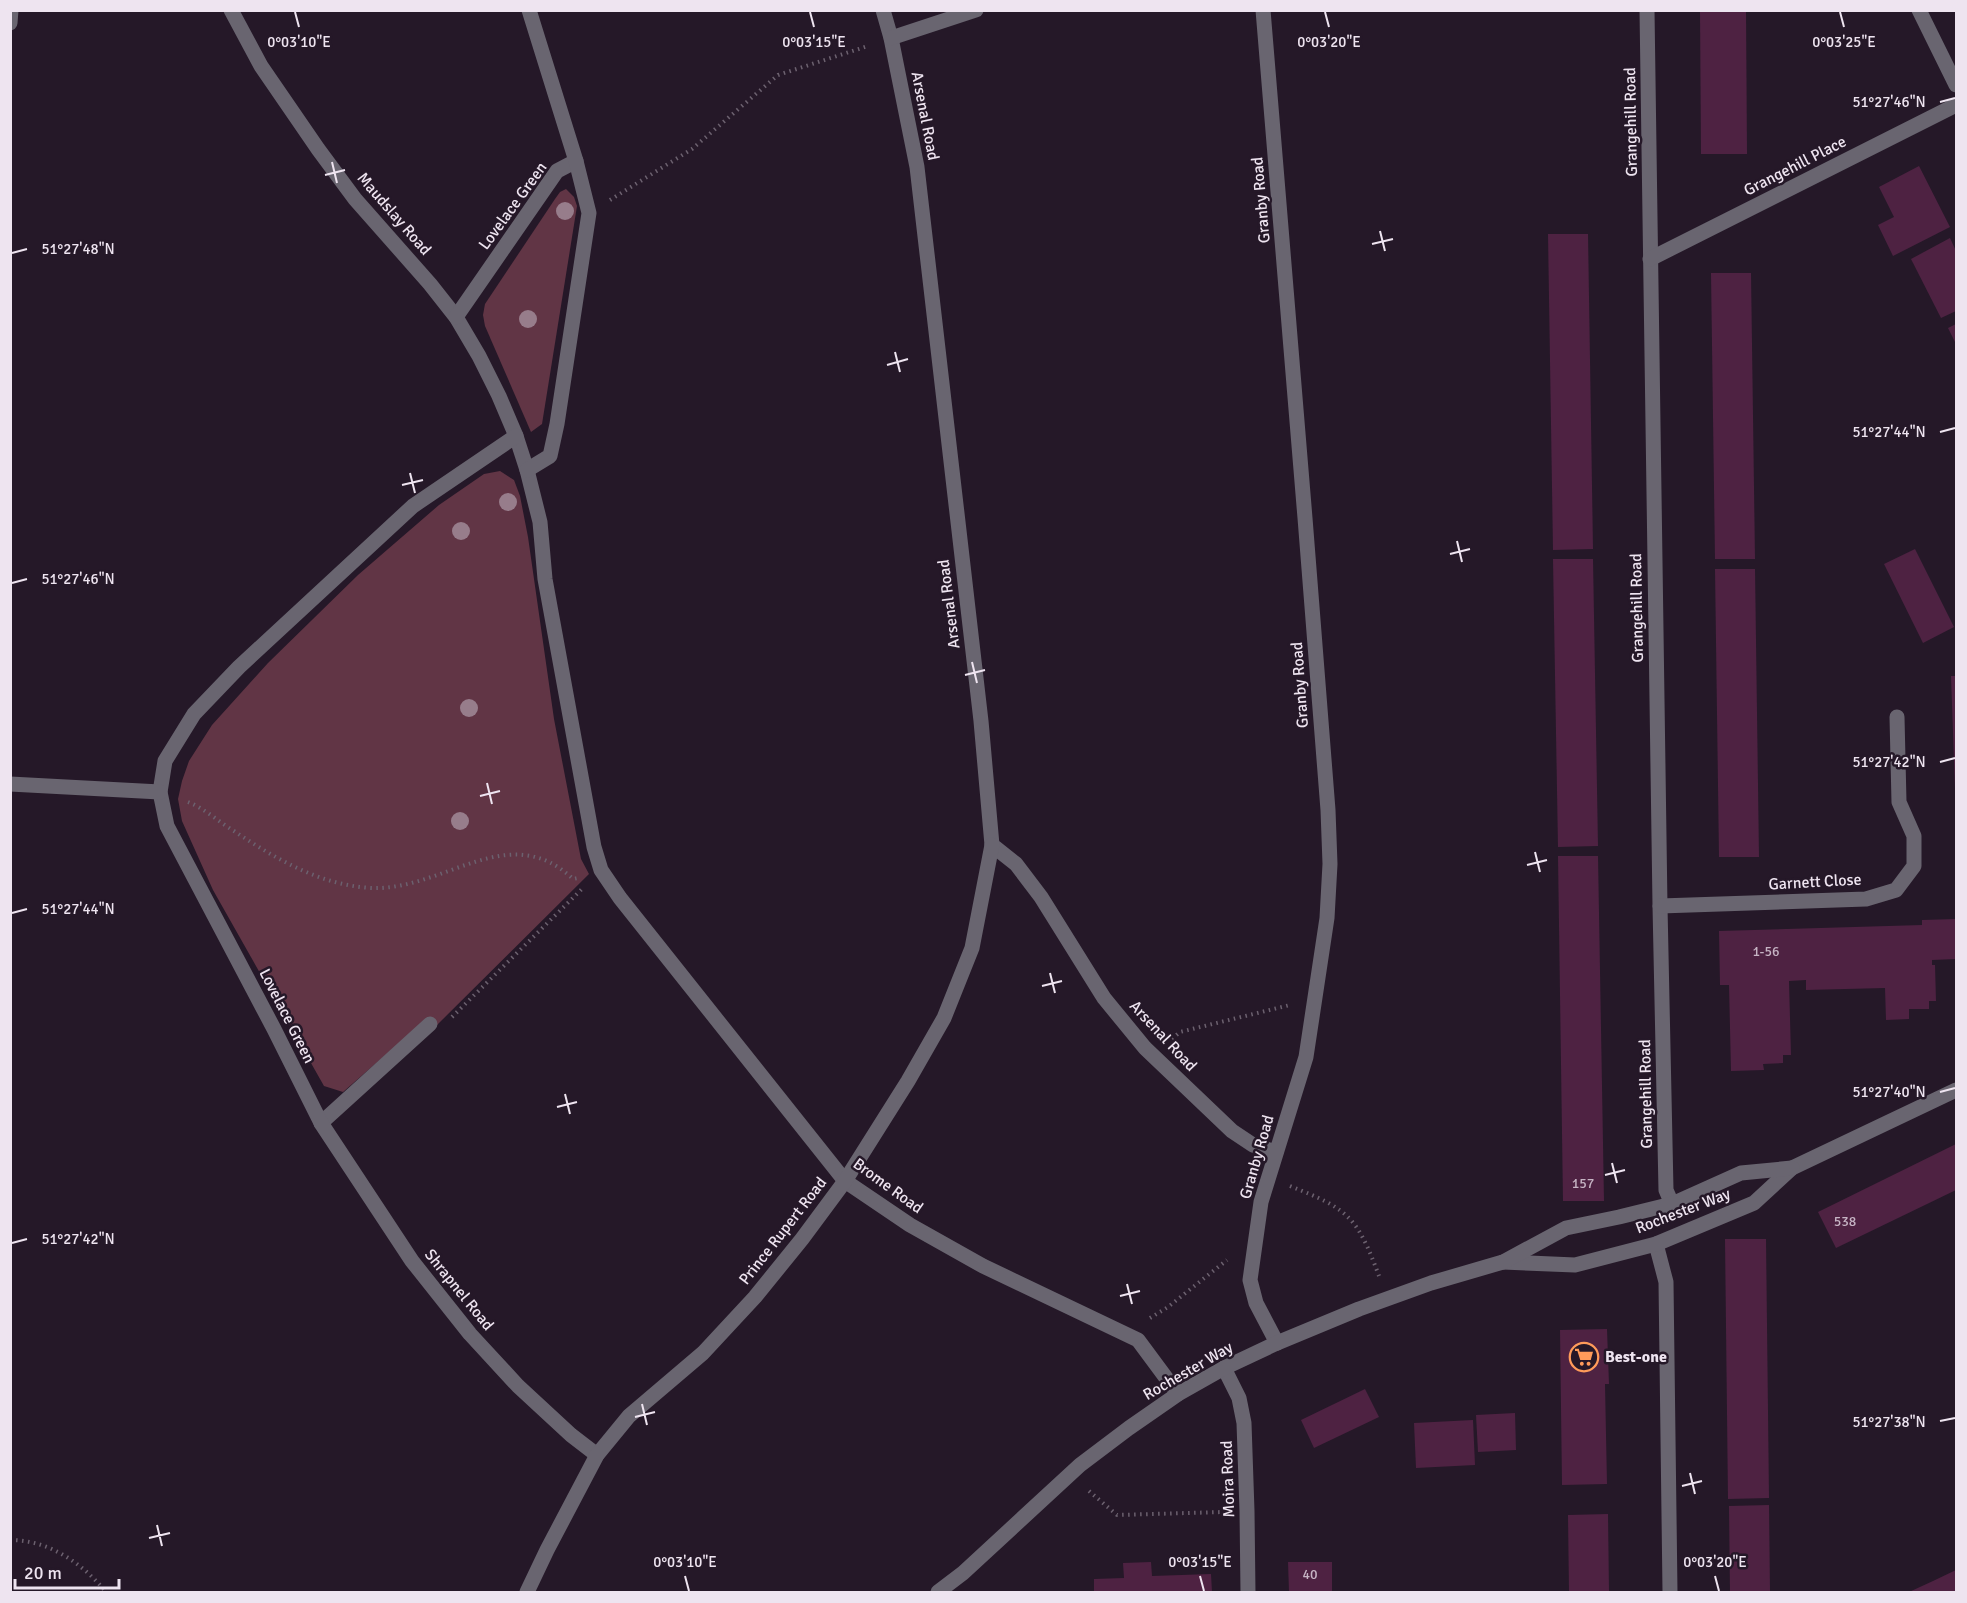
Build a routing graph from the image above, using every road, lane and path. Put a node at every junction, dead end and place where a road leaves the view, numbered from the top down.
1 (11, 10) edge
2 (231, 10) edge
3 (529, 10) edge
4 (883, 10) edge
5 (976, 10) edge
6 (1263, 10) edge
7 (1647, 10) edge
8 (1919, 10) edge
9 (10, 23) edge
10 (891, 38) junction
11 (1956, 85) edge
12 (1956, 105) edge
13 (576, 161) junction
14 (589, 213) junction
15 (1650, 259) junction
16 (456, 317) junction
17 (516, 436) junction
18 (527, 470) junction
19 (1897, 717) dead end
20 (10, 784) edge
21 (160, 792) junction
22 (992, 845) junction
23 (601, 870) junction
24 (1660, 906) junction
25 (1314, 1010) junction
26 (430, 1024) joint
27 (1154, 1056) junction
28 (1956, 1090) edge
29 (321, 1123) junction
30 (1276, 1152) junction
31 (1792, 1168) junction
32 (845, 1181) junction
33 (1267, 1181) junction
34 (1672, 1204) junction
35 (1656, 1244) junction
36 (1231, 1257) dead end
37 (1503, 1262) junction
38 (1387, 1299) junction
39 (1152, 1316) dead end
40 (1277, 1343) junction
41 (1224, 1368) junction
42 (1178, 1394) junction
43 (597, 1455) junction
44 (1070, 1474) junction
45 (1247, 1511) junction
46 (10, 1540) edge
47 (106, 1593) edge
48 (527, 1593) edge
49 (938, 1593) edge
50 (1248, 1593) edge
51 (1670, 1593) edge

1 - 9 street
2 - 16 street, Maudslay Road
3 - 13 street
4 - 10 street, Arsenal Road
5 - 10 street
6 - 25 street, Granby Road
7 - 15 street, Grangehill Road
8 - 11 street
10 - 14 path
10 - 22 street, Arsenal Road
12 - 15 street, Grangehill Place
13 - 14 street
13 - 16 street, Lovelace Green
14 - 18 street
15 - 24 street, Grangehill Road
16 - 17 street
17 - 18 street
17 - 21 street, Lovelace Green
18 - 23 street
19 - 24 street, Garnett Close
20 - 21 street
21 - 23 path
21 - 29 street, Lovelace Green
22 - 27 street, Arsenal Road
22 - 32 street, Prince Rupert Road
23 - 26 path
23 - 32 street, Brome Road
24 - 34 street, Grangehill Road
25 - 27 path
25 - 30 street, Granby Road
26 - 29 street
27 - 30 street, Arsenal Road
28 - 31 street, Rochester Way
29 - 43 street, Shrapnel Road
30 - 33 street, Granby Road
31 - 34 street, Rochester Way
31 - 35 street, Rochester Way
32 - 42 street, Brome Road
32 - 43 street, Prince Rupert Road
33 - 38 path
33 - 40 street, Granby Road
34 - 37 street, Rochester Way
35 - 37 street, Rochester Way
35 - 51 street
36 - 39 path
37 - 38 street, Rochester Way
38 - 40 street, Rochester Way
40 - 41 street, Rochester Way
41 - 42 street, Rochester Way
41 - 45 street, Moira Road
42 - 44 street, Rochester Way
43 - 48 street, Prince Rupert Road
44 - 45 path
44 - 49 street, Rochester Way
45 - 50 street, Moira Road
46 - 47 path

